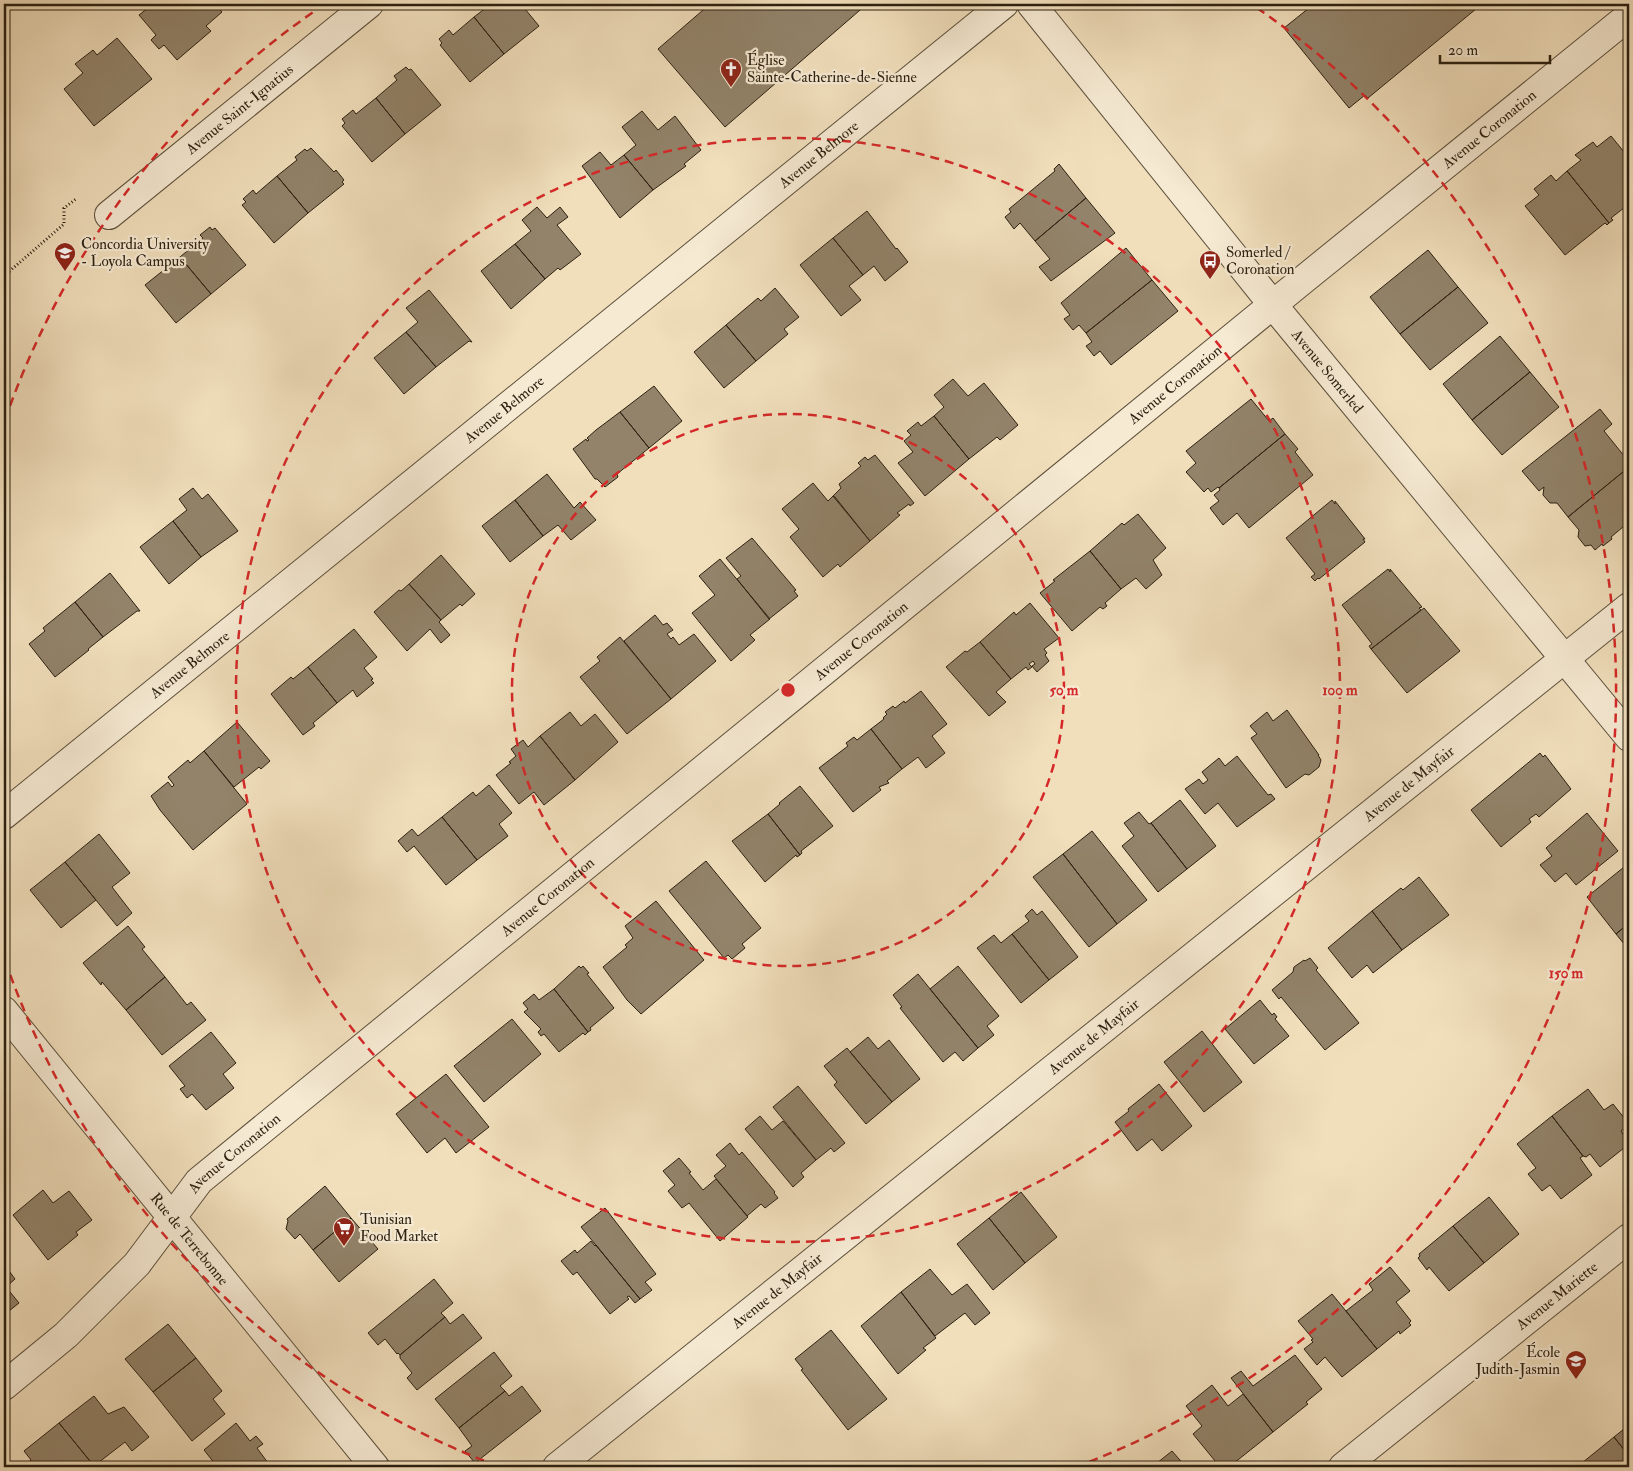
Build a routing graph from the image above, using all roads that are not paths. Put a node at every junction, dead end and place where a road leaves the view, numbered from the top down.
1 (369, 4) edge
2 (1004, 4) edge
3 (1031, 4) edge
4 (1629, 16) edge
5 (109, 215) dead end
6 (1273, 305) junction
7 (1629, 607) edge
8 (1565, 658) junction
9 (1629, 736) edge
10 (4, 815) edge
11 (4, 1011) edge
12 (172, 1218) junction
13 (1629, 1238) edge
14 (4, 1386) edge
15 (375, 1467) edge
16 (557, 1467) edge
17 (1343, 1467) edge

1 - 5 street, Avenue Saint-Ignatius
2 - 10 street, Avenue Belmore
3 - 6 street, Avenue Somerled
4 - 6 street, Avenue Coronation
6 - 8 street, Avenue Somerled
6 - 12 street, Avenue Coronation
7 - 8 street, Avenue de Mayfair
8 - 9 street, Avenue Somerled
8 - 16 street, Avenue de Mayfair
11 - 12 street, Rue de Terrebonne
12 - 14 street, Avenue Coronation
12 - 15 street, Rue de Terrebonne
13 - 17 street, Avenue Mariette

